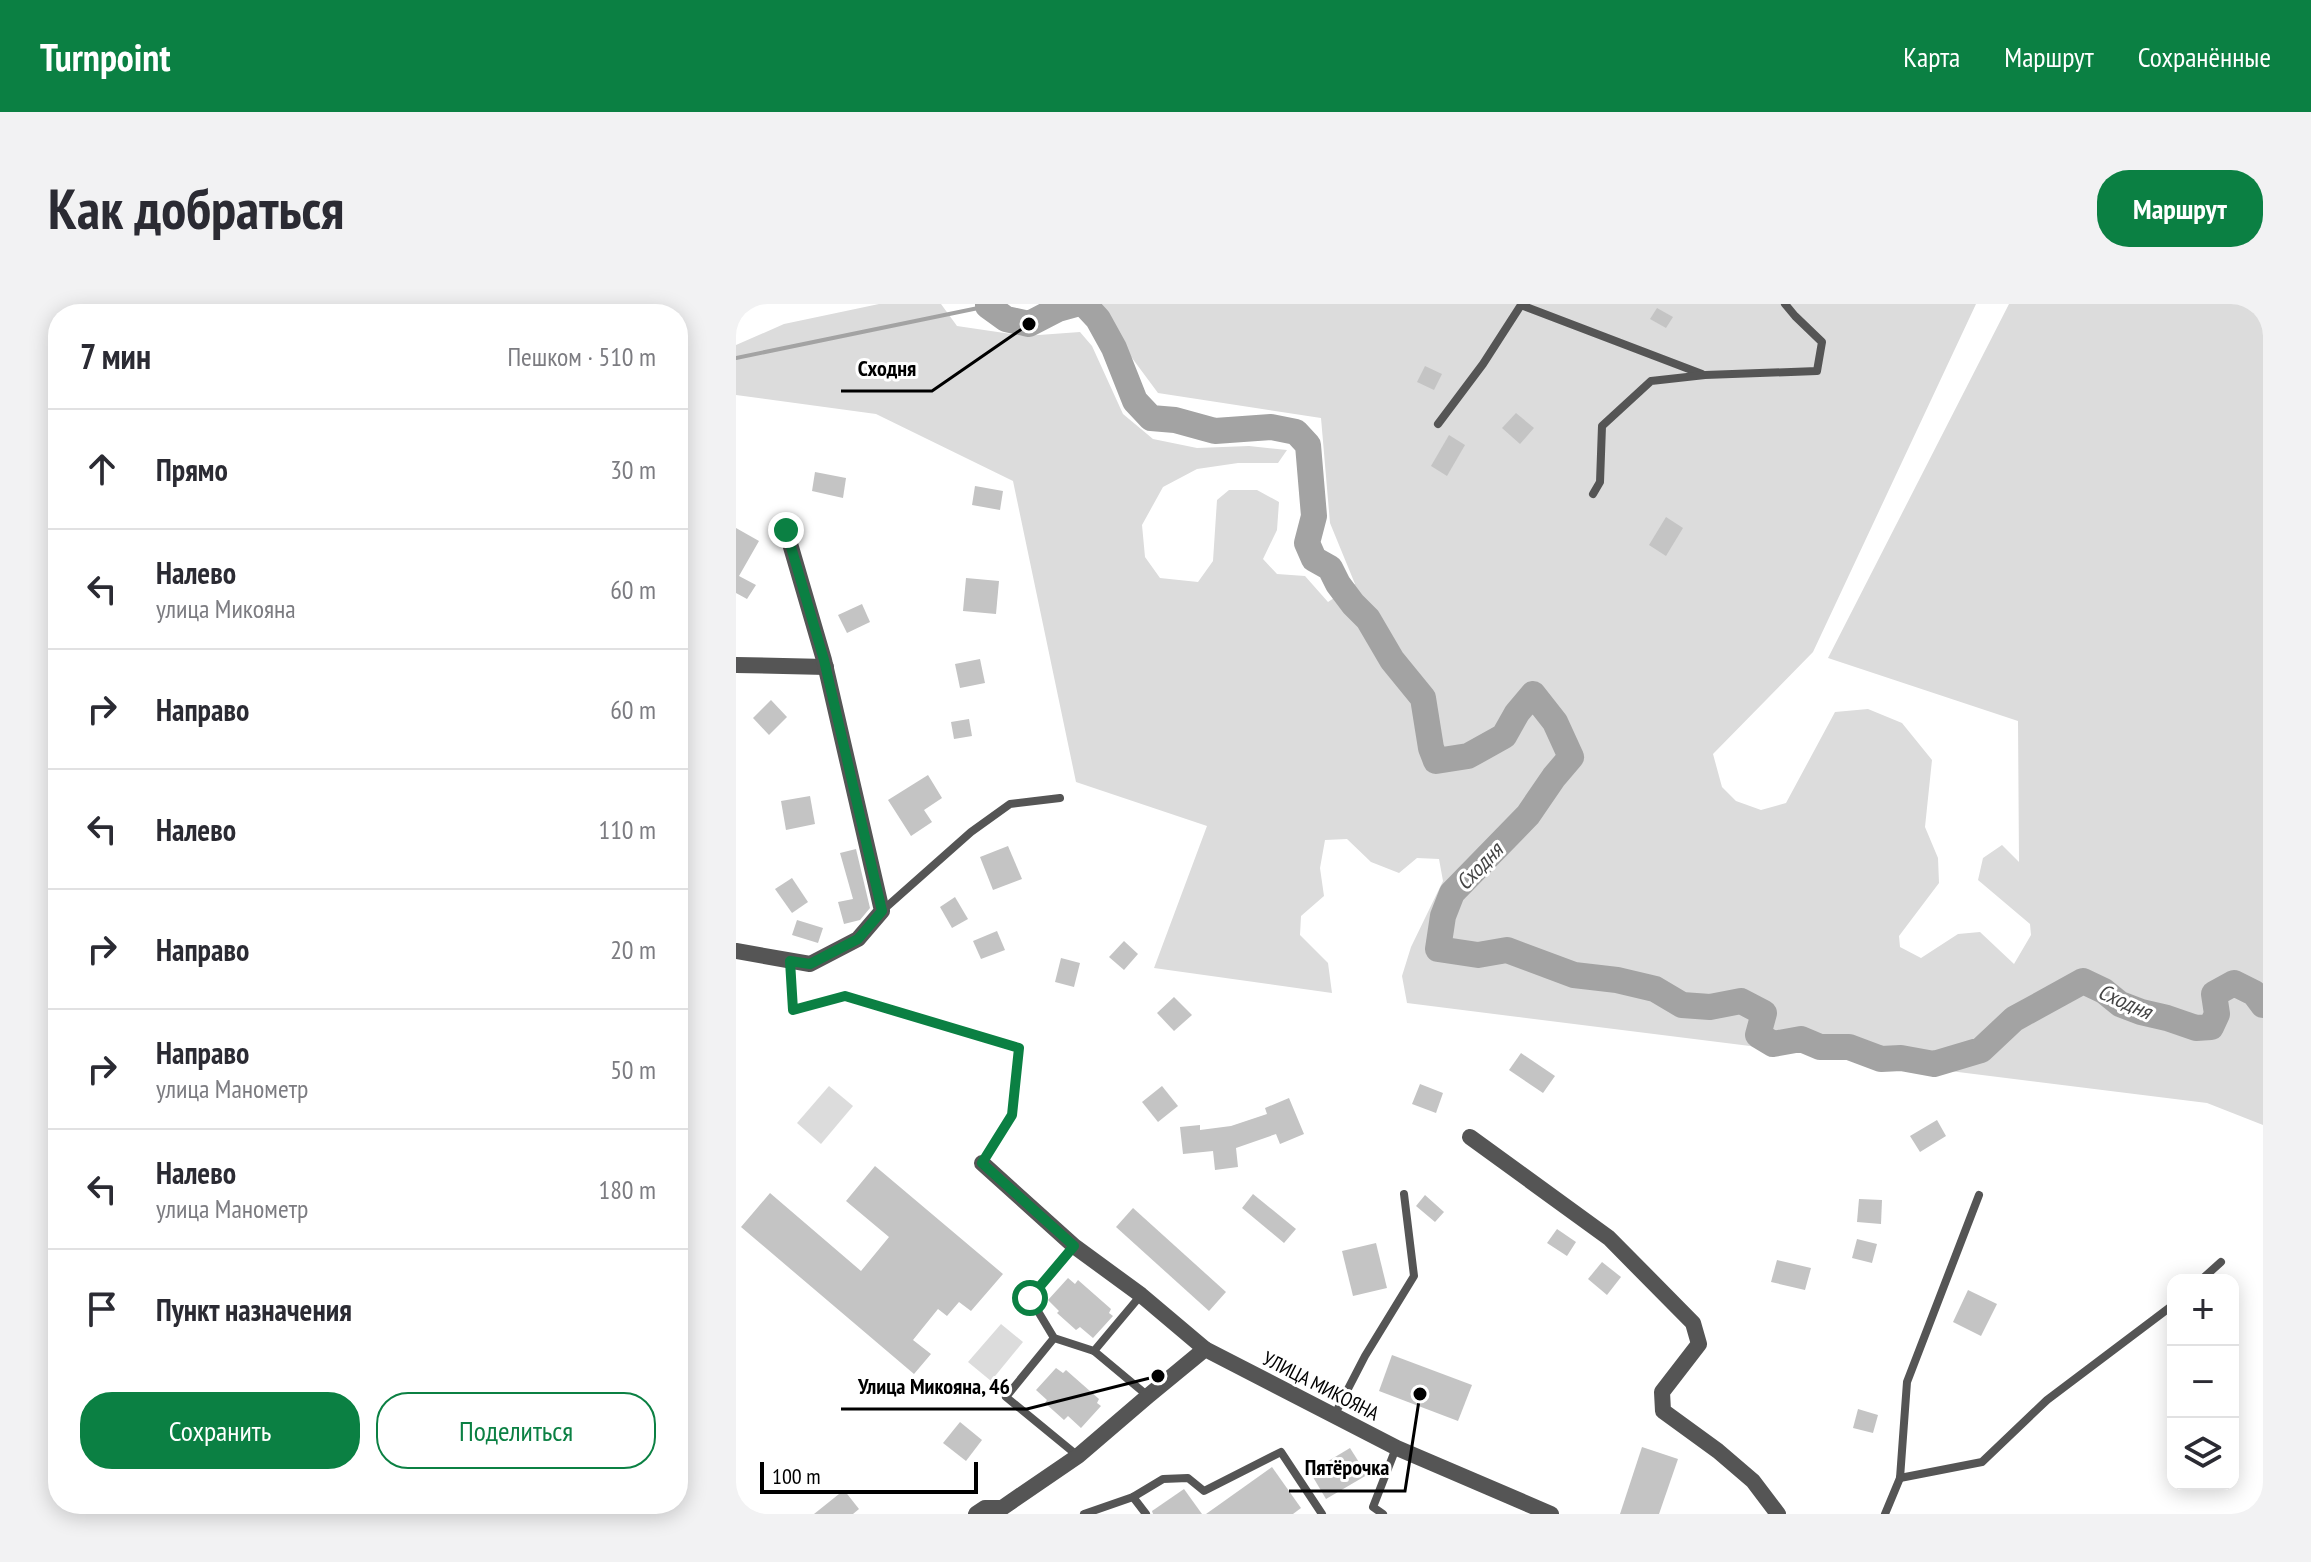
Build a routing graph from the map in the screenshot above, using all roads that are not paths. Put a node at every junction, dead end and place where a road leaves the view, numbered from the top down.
1 (1785, 304) edge
2 (1705, 375) junction
3 (1438, 424) dead end
4 (1593, 494) dead end
5 (786, 530) dead end
6 (736, 665) edge
7 (826, 667) junction
8 (1060, 798) dead end
9 (882, 911) junction
10 (736, 951) edge
11 (790, 961) junction
12 (1470, 1137) dead end
13 (982, 1163) joint
14 (1404, 1194) dead end
15 (1979, 1195) dead end
16 (1074, 1246) junction
17 (2221, 1262) dead end
18 (2208, 1274) edge
19 (1141, 1295) junction
20 (2167, 1310) edge
21 (1054, 1338) junction
22 (1205, 1349) junction
23 (1094, 1351) junction
24 (1148, 1396) junction
25 (1335, 1414) junction
26 (1397, 1448) junction
27 (1078, 1456) junction
28 (1900, 1478) junction
29 (1133, 1497) junction
30 (1373, 1507) junction
31 (1004, 1511) edge
32 (1089, 1513) edge
33 (976, 1514) edge
34 (1146, 1514) edge
35 (1322, 1514) edge
36 (1362, 1514) edge
37 (1383, 1514) edge
38 (1551, 1514) edge
39 (1778, 1514) edge
40 (1885, 1514) edge

1 - 2 lane
2 - 3 lane
2 - 4 lane
5 - 7 street
6 - 7 street
7 - 9 street
8 - 9 lane
9 - 11 street
10 - 11 street
11 - 13 lane
12 - 39 street
13 - 16 street, УЛИЦА МИКОЯНА
14 - 25 lane
15 - 28 lane
16 - 19 street, УЛИЦА МИКОЯНА
16 - 21 lane
17 - 18 lane
19 - 22 street, УЛИЦА МИКОЯНА
19 - 23 lane
20 - 28 lane
21 - 23 lane
21 - 27 lane
22 - 24 street
22 - 25 street, УЛИЦА МИКОЯНА
23 - 24 lane
24 - 27 street
25 - 26 street, УЛИЦА МИКОЯНА
26 - 30 lane
26 - 38 street, УЛИЦА МИКОЯНА
27 - 31 street
28 - 40 lane
29 - 32 lane
29 - 34 lane
29 - 35 lane
30 - 36 lane
30 - 37 lane
31 - 33 street

